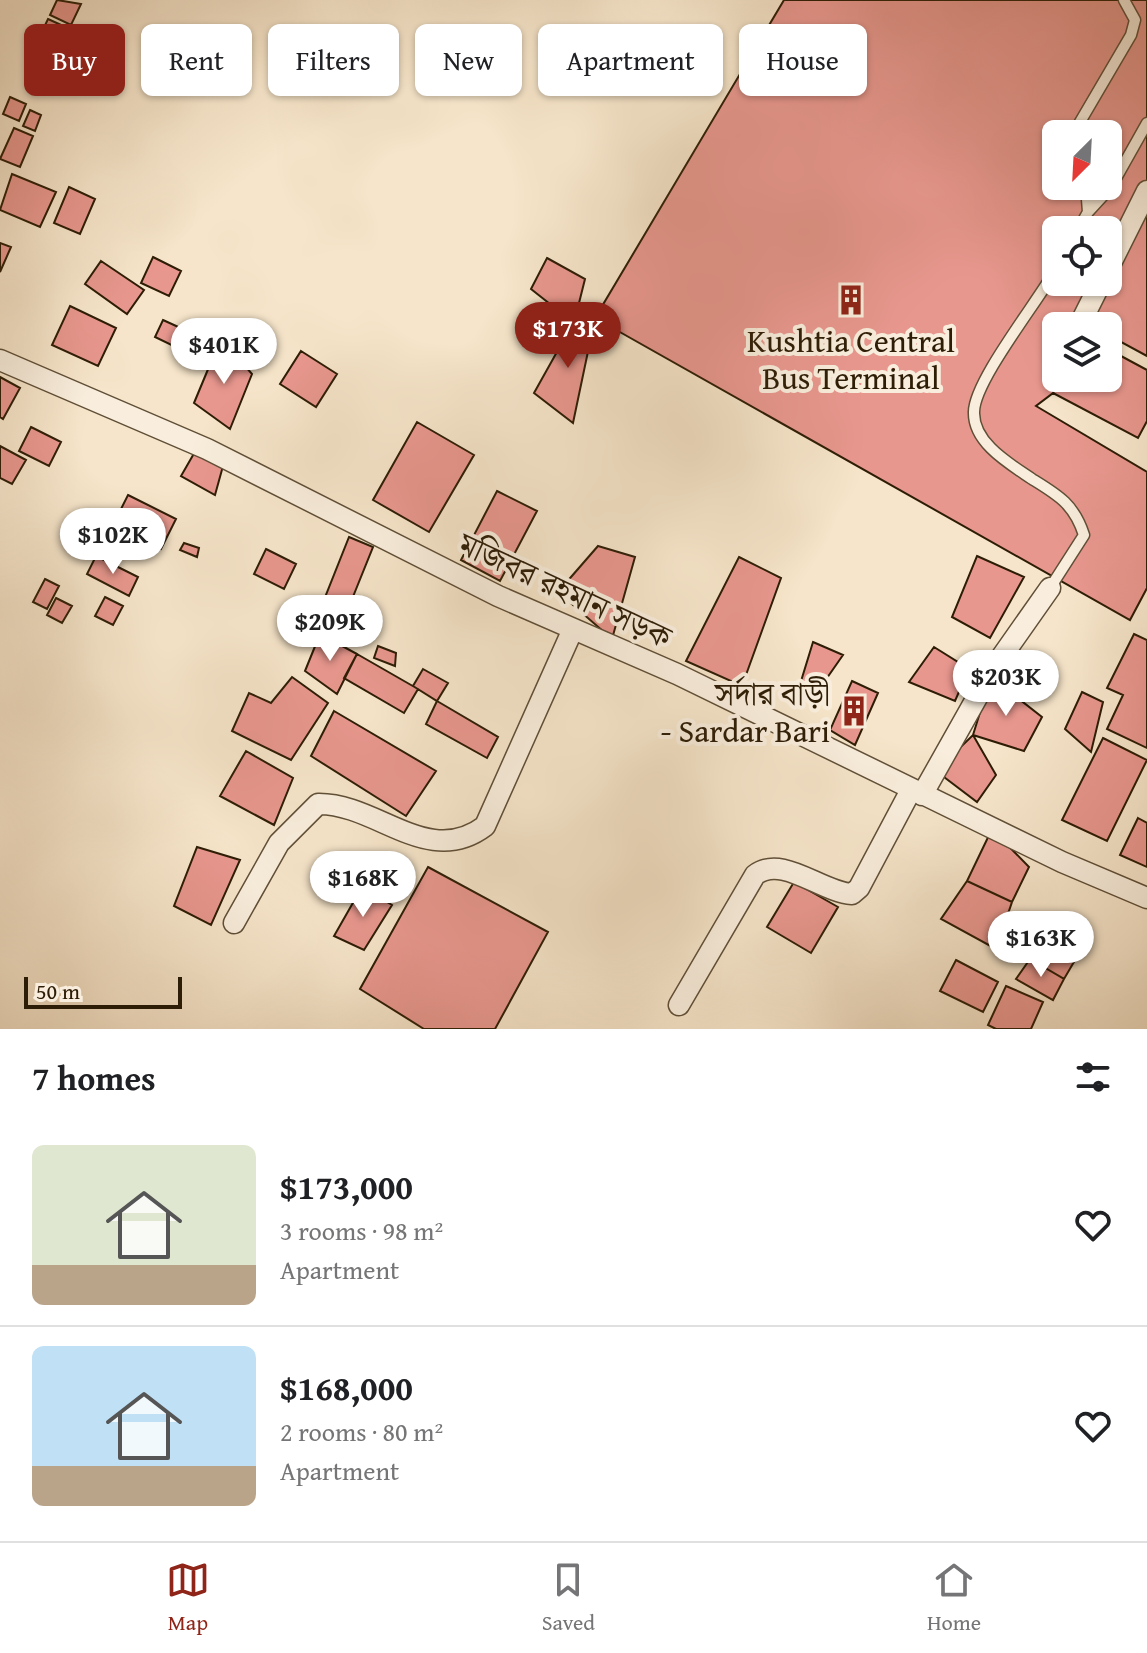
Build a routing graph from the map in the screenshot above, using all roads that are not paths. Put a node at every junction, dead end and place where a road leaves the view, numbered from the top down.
1 (1124, 0) edge
2 (1081, 120) edge
3 (1147, 123) edge
4 (1147, 191) edge
5 (1087, 200) edge
6 (1088, 212) junction
7 (1086, 216) edge
8 (1122, 241) edge
9 (1042, 291) edge
10 (0, 360) edge
11 (1050, 588) joint
12 (573, 629) junction
13 (917, 792) junction
14 (1147, 898) edge
15 (234, 923) dead end
16 (679, 1005) dead end

1 - 2 lane
3 - 6 lane
4 - 8 street
5 - 6 lane
6 - 7 lane
9 - 11 lane
10 - 12 street, মজিবর রহমান সড়ক
11 - 13 street
12 - 13 street, মজিবর রহমান সড়ক
12 - 15 street
13 - 14 street, মজিবর রহমান সড়ক
13 - 16 street

